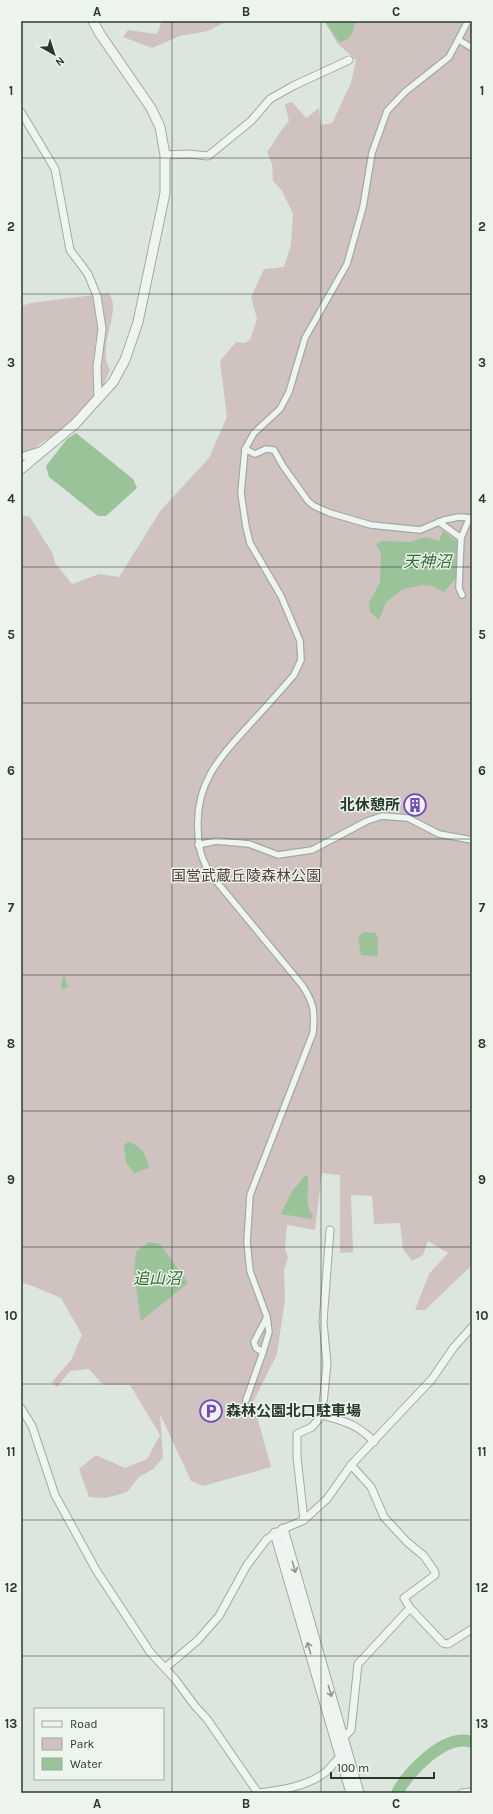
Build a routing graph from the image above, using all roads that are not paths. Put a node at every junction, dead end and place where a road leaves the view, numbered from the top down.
1 (93, 21) edge
2 (468, 21) edge
3 (459, 40) junction
4 (472, 48) edge
5 (349, 60) dead end
6 (21, 112) edge
7 (165, 155) junction
8 (98, 398) junction
9 (245, 449) junction
10 (44, 450) junction
11 (21, 457) edge
12 (21, 469) edge
13 (471, 518) edge
14 (439, 522) junction
15 (461, 538) junction
16 (462, 595) dead end
17 (465, 840) junction
18 (472, 840) edge
19 (472, 844) edge
20 (198, 845) junction
21 (330, 1230) dead end
22 (267, 1317) junction
23 (472, 1327) edge
24 (263, 1352) junction
25 (246, 1400) dead end
26 (21, 1408) edge
27 (322, 1415) junction
28 (374, 1442) junction
29 (350, 1465) junction
30 (304, 1520) junction
31 (279, 1531) junction
32 (410, 1608) junction
33 (472, 1629) edge
34 (165, 1668) junction
35 (344, 1737) junction
36 (344, 1755) junction
37 (472, 1792) edge
38 (258, 1793) edge
39 (351, 1793) edge
40 (359, 1793) edge
41 (462, 1793) edge

1 - 7 street
2 - 3 street
3 - 4 street
3 - 9 street
5 - 7 street
6 - 8 street
7 - 8 street
8 - 10 street
9 - 14 street
9 - 20 street
10 - 11 street
10 - 12 street
13 - 14 street
13 - 15 street
14 - 15 street
15 - 16 street
17 - 18 street
17 - 19 street
17 - 20 street
20 - 22 street
21 - 27 street
22 - 24 street
22 - 24 street
23 - 28 street
24 - 25 street
26 - 34 street
27 - 28 street
27 - 30 street
28 - 29 street
29 - 30 street
29 - 32 street
30 - 31 street
31 - 34 street
31 -> 35 street
36 -> 31 street
32 - 33 street
32 - 35 street
34 - 38 street
35 - 36 street
36 - 38 street
36 - 39 street
36 - 40 street
37 - 41 street

